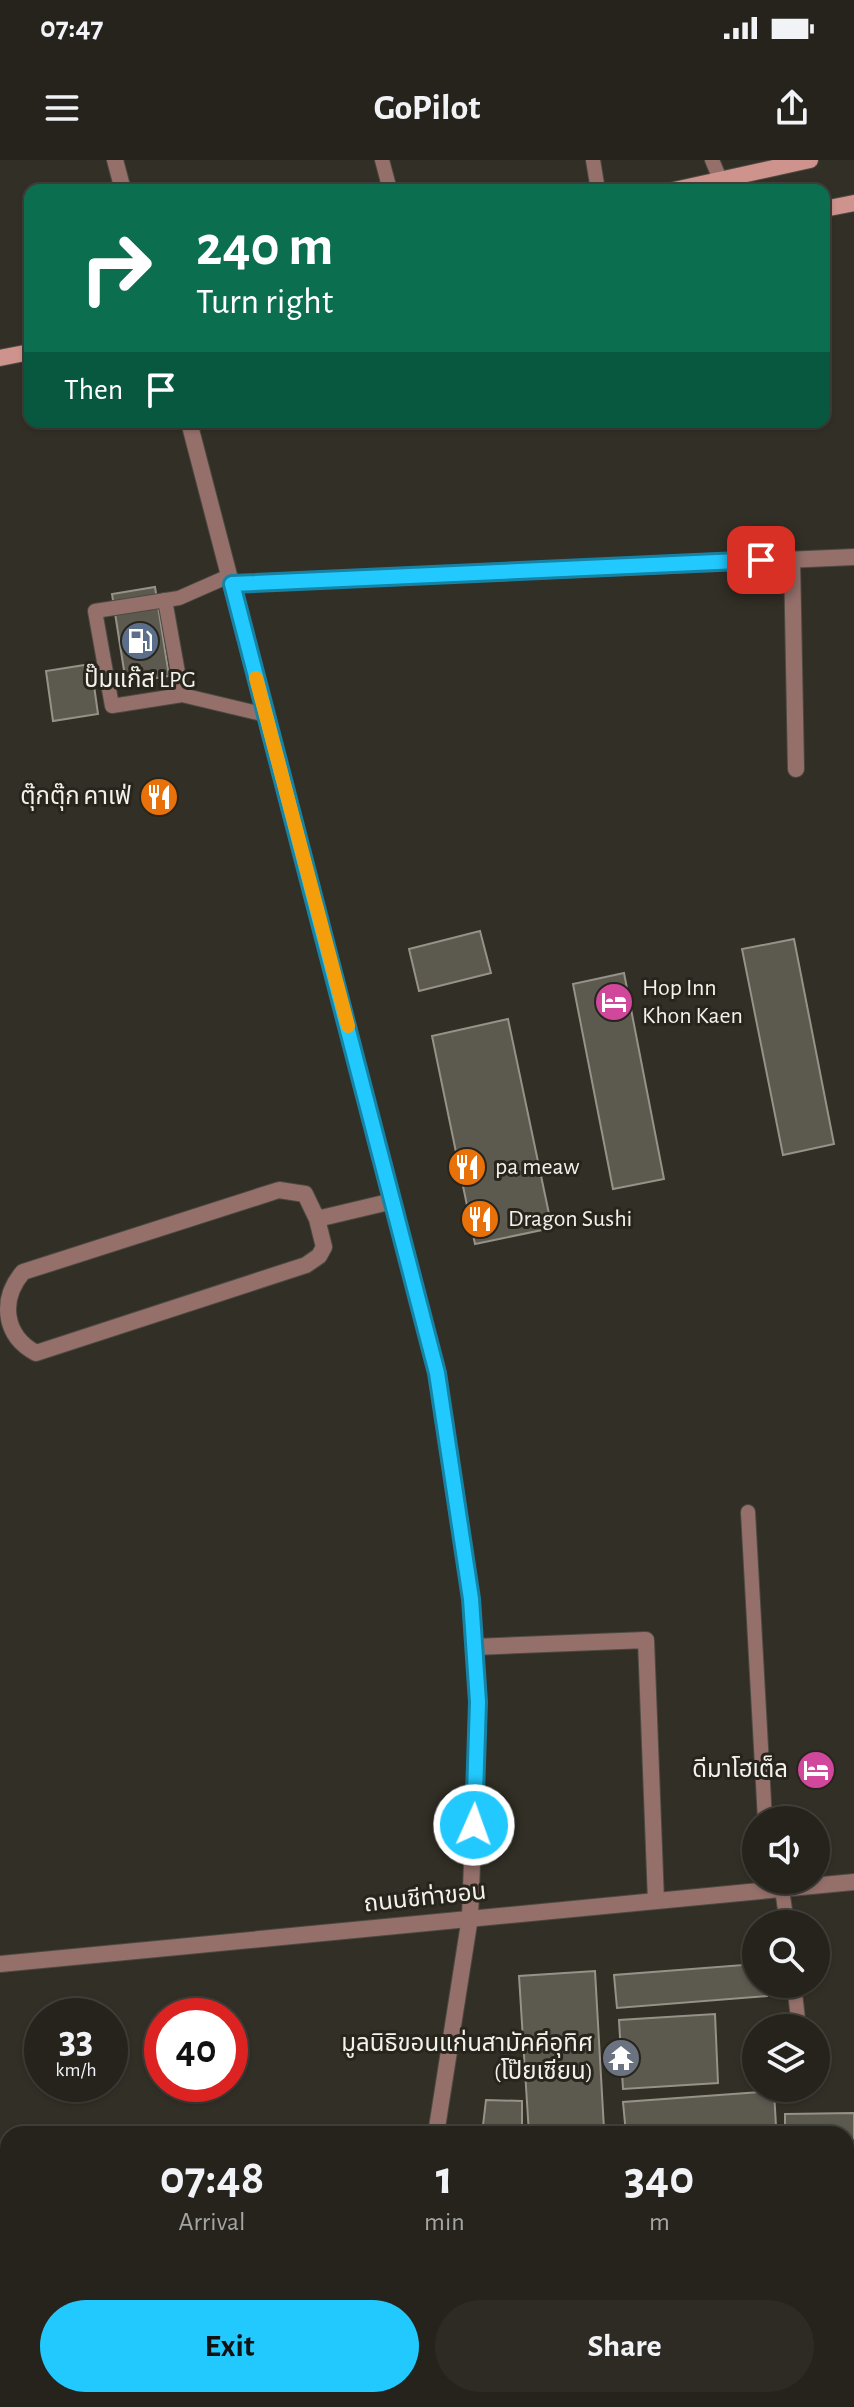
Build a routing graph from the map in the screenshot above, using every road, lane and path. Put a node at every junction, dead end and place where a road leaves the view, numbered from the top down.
1 (115, 160) edge
2 (382, 160) edge
3 (593, 160) edge
4 (712, 160) edge
5 (810, 160) edge
6 (768, 164) edge
7 (720, 179) junction
8 (121, 184) edge
9 (388, 184) edge
10 (597, 184) edge
11 (699, 184) edge
12 (854, 203) edge
13 (830, 208) edge
14 (24, 353) edge
15 (0, 358) edge
16 (191, 428) edge
17 (854, 557) edge
18 (792, 559) junction
19 (230, 580) junction
20 (165, 600) junction
21 (182, 695) junction
22 (266, 715) junction
23 (796, 769) dead end
24 (393, 1201) junction
25 (317, 1219) junction
26 (748, 1512) dead end
27 (474, 1647) junction
28 (764, 1806) edge
29 (854, 1882) edge
30 (830, 1883) edge
31 (742, 1890) edge
32 (656, 1901) junction
33 (470, 1917) junction
34 (0, 1964) edge
35 (437, 2126) edge

1 - 8 street
2 - 9 lane
3 - 10 lane
4 - 7 lane
5 - 6 main road
6 - 7 main road
7 - 11 main road
12 - 13 main road
14 - 15 main road
16 - 19 street
17 - 18 street
18 - 19 street
18 - 23 street
19 - 20 lane
19 - 22 street
20 - 21 lane
20 - 21 lane
21 - 22 lane
22 - 24 street
24 - 25 street
24 - 27 street
25 - 25 street
26 - 28 lane
27 - 32 street
27 - 33 street
29 - 30 street, ถนนชีท่าขอน
31 - 32 street, ถนนชีท่าขอน
32 - 33 street, ถนนชีท่าขอน
33 - 34 street, ถนนชีท่าขอน
33 - 35 street

